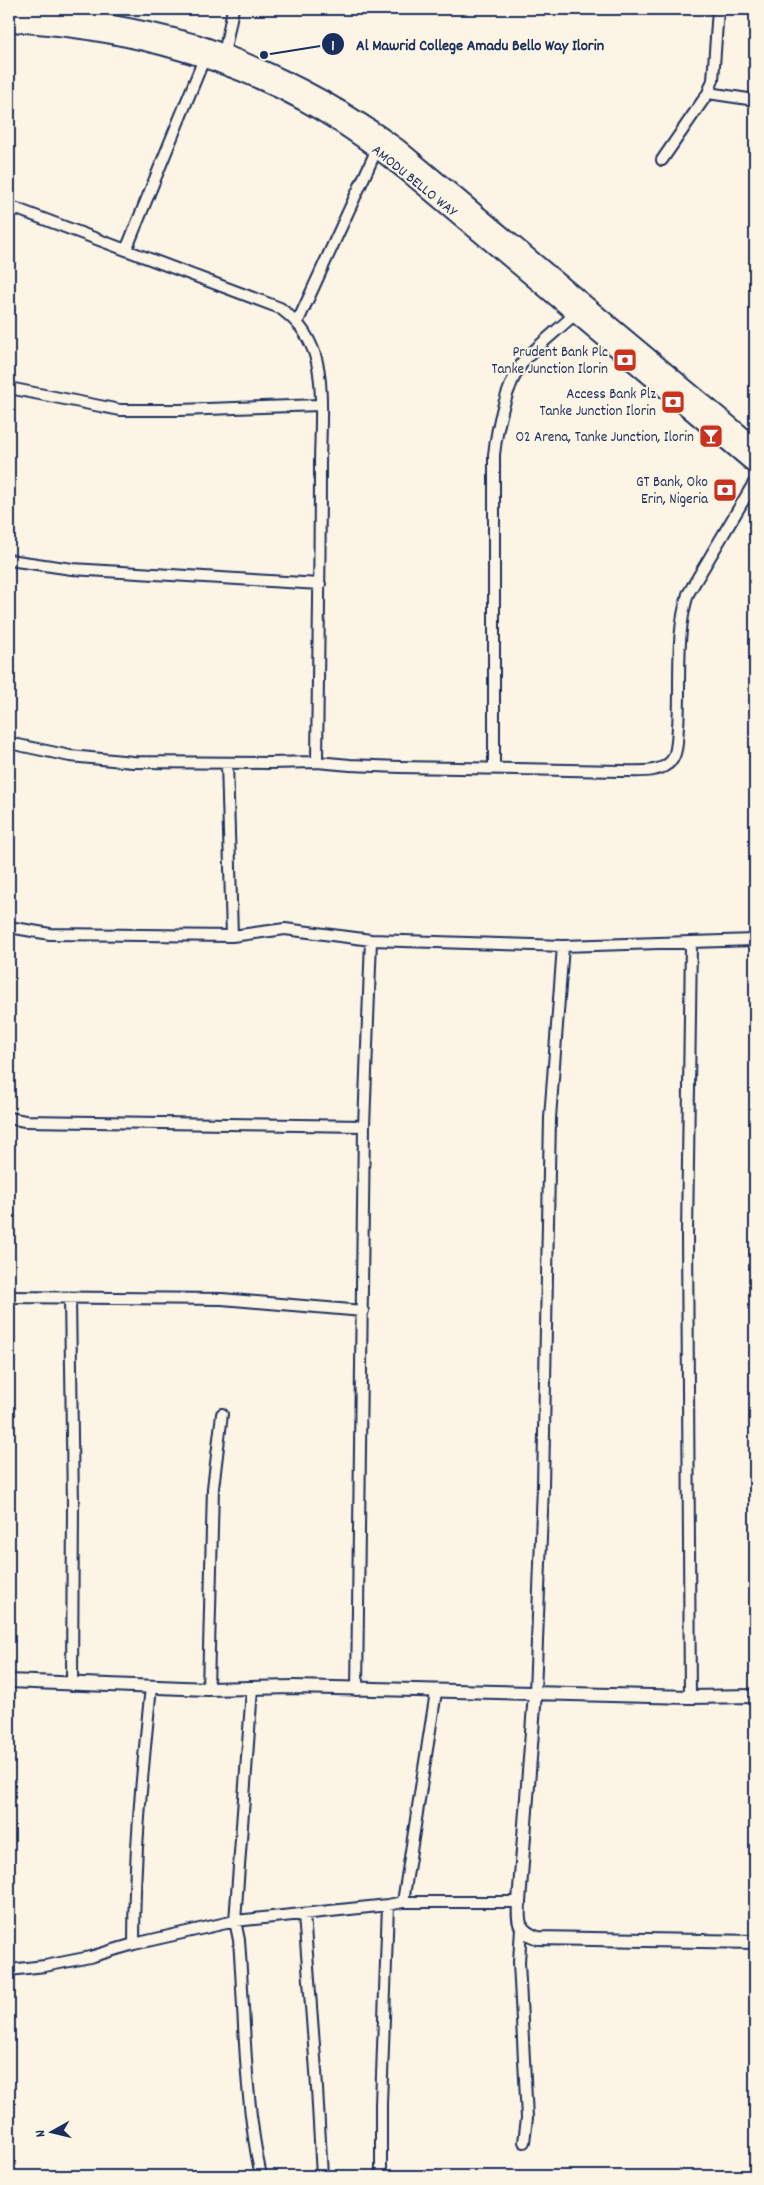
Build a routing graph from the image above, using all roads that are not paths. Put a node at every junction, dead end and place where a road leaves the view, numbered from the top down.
1 (233, 9) edge
2 (718, 9) edge
3 (9, 10) edge
4 (69, 13) edge
5 (9, 23) edge
6 (224, 54) junction
7 (204, 59) junction
8 (708, 93) junction
9 (755, 100) edge
10 (377, 149) junction
11 (662, 160) dead end
12 (9, 206) edge
13 (126, 250) junction
14 (575, 314) junction
15 (298, 321) junction
16 (9, 388) edge
17 (320, 405) junction
18 (755, 446) edge
19 (755, 465) edge
20 (755, 481) edge
21 (9, 560) edge
22 (320, 584) junction
23 (9, 743) edge
24 (317, 762) junction
25 (227, 763) junction
26 (494, 769) junction
27 (9, 927) edge
28 (232, 936) junction
29 (371, 940) junction
30 (755, 940) edge
31 (691, 942) junction
32 (563, 946) junction
33 (9, 1118) edge
34 (364, 1126) junction
35 (9, 1297) edge
36 (70, 1298) junction
37 (363, 1311) junction
38 (222, 1414) dead end
39 (9, 1681) edge
40 (72, 1685) junction
41 (151, 1687) junction
42 (208, 1689) junction
43 (252, 1689) junction
44 (357, 1690) junction
45 (436, 1692) junction
46 (536, 1694) junction
47 (755, 1696) edge
48 (690, 1697) junction
49 (403, 1902) junction
50 (519, 1902) junction
51 (388, 1905) junction
52 (304, 1915) junction
53 (236, 1921) junction
54 (521, 1928) junction
55 (755, 1942) edge
56 (134, 1944) junction
57 (9, 1970) edge
58 (524, 2142) dead end
59 (261, 2176) edge
60 (322, 2176) edge
61 (381, 2176) edge

1 - 6 street
2 - 8 street
3 - 4 main road, AMODU BELLO WAY
4 - 6 main road, AMODU BELLO WAY
5 - 7 main road, AMODU BELLO WAY
6 - 18 main road, AMODU BELLO WAY
7 - 10 main road, AMODU BELLO WAY
7 - 13 street
8 - 9 street
8 - 11 street
10 - 14 main road, AMODU BELLO WAY
10 - 15 street
12 - 13 street
13 - 15 street
14 - 19 main road, AMODU BELLO WAY
14 - 26 street
15 - 17 street
16 - 17 street
17 - 22 street
20 - 26 street
21 - 22 street
22 - 24 street
23 - 25 street
24 - 25 street
24 - 26 street
25 - 28 street
27 - 28 street
28 - 29 street
29 - 32 street
29 - 34 street
30 - 31 street
31 - 32 street
31 - 48 street
32 - 46 street
33 - 34 street
34 - 37 street
35 - 36 street
36 - 37 street
36 - 40 street
37 - 44 street
38 - 42 street
39 - 40 street
40 - 41 street
41 - 42 street
41 - 56 street
42 - 43 street
43 - 44 street
43 - 53 street
44 - 45 street
45 - 46 street
45 - 49 street
46 - 48 street
46 - 50 street
47 - 48 street
49 - 50 street
49 - 51 street
50 - 54 street
51 - 52 street
51 - 61 street
52 - 53 street
52 - 60 street
53 - 56 street
53 - 59 street
54 - 55 street
54 - 58 street
56 - 57 street

